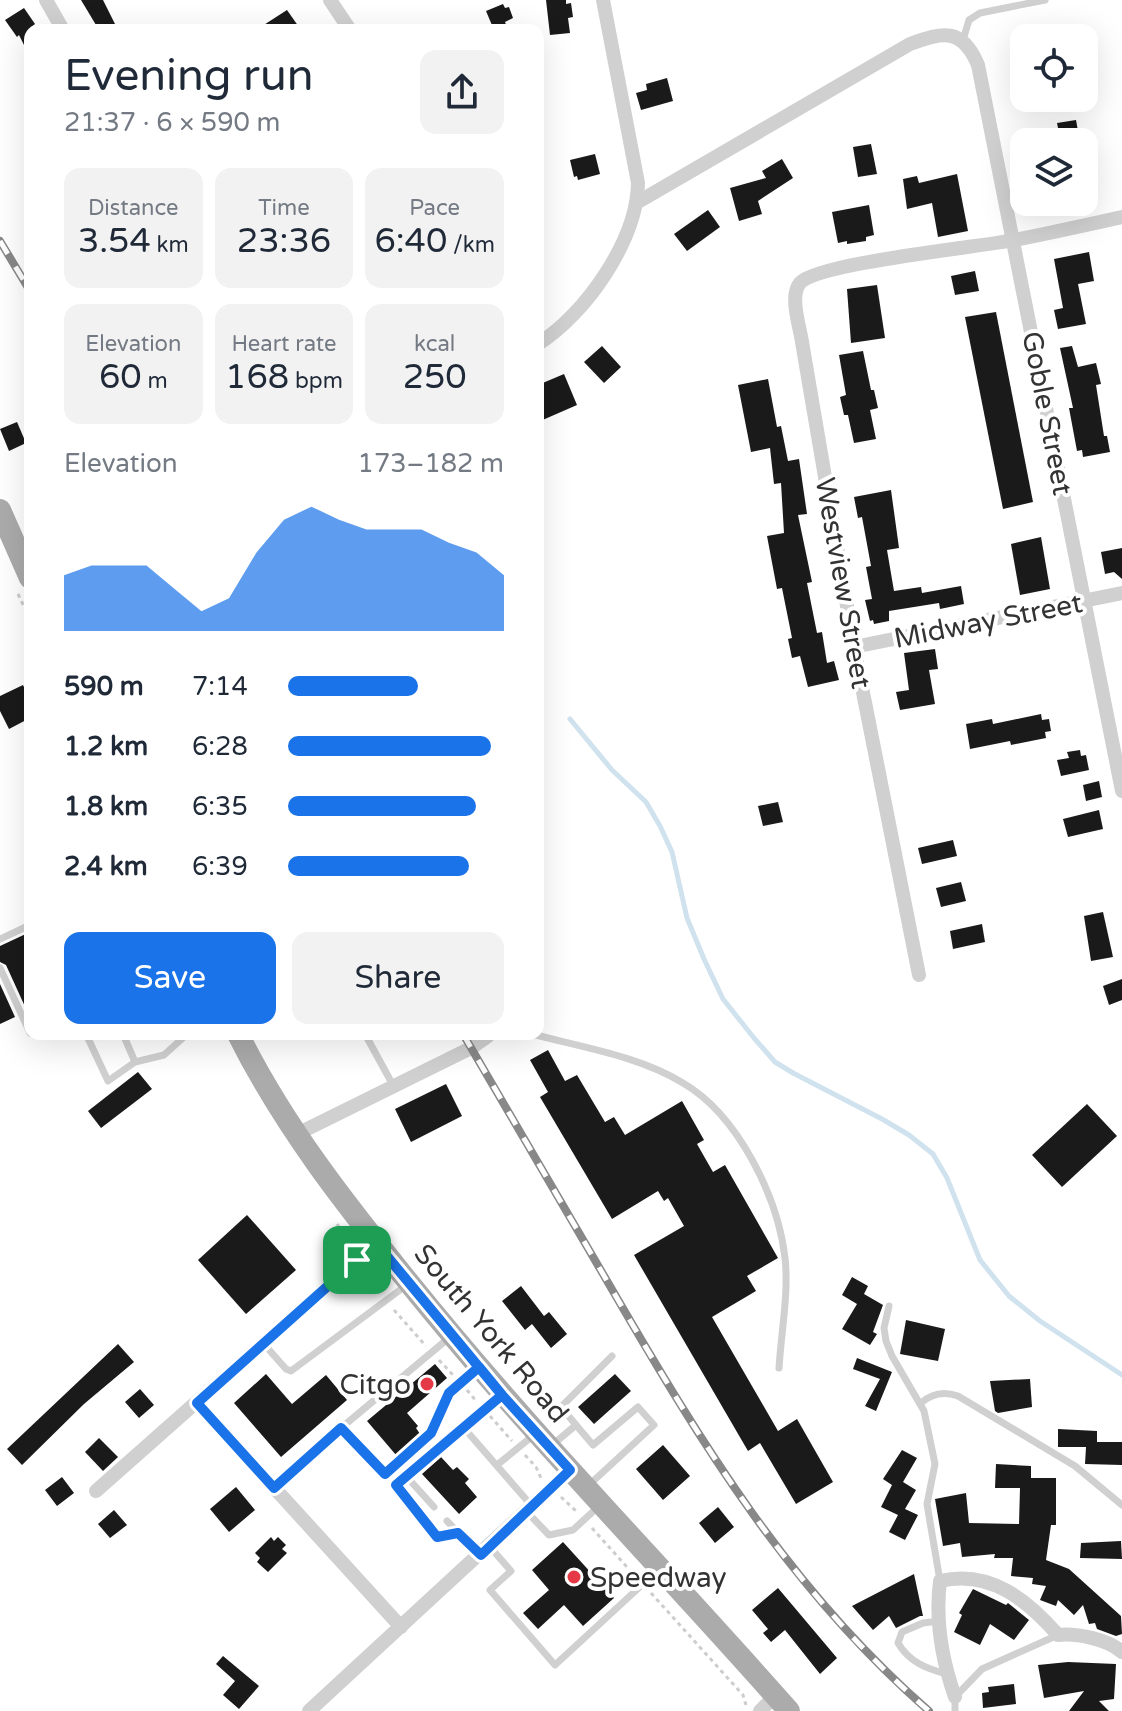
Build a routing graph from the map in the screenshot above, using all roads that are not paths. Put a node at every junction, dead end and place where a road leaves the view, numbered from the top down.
1 (46, 0) edge
2 (330, 0) edge
3 (603, 0) edge
4 (1045, 0) edge
5 (60, 24) edge
6 (346, 24) edge
7 (963, 40) junction
8 (638, 202) junction
9 (1122, 217) edge
10 (1013, 240) junction
11 (544, 340) edge
12 (0, 510) edge
13 (7, 546) edge
14 (24, 570) edge
15 (1122, 593) edge
16 (1086, 601) junction
17 (854, 647) junction
18 (1122, 791) edge
19 (24, 928) edge
20 (0, 939) edge
21 (0, 968) edge
22 (919, 975) dead end
23 (24, 1021) edge
24 (544, 1037) edge
25 (89, 1040) edge
26 (126, 1040) edge
27 (181, 1040) edge
28 (242, 1040) edge
29 (368, 1040) edge
30 (484, 1040) edge
31 (135, 1062) junction
32 (394, 1087) junction
33 (297, 1134) junction
34 (376, 1243) junction
35 (409, 1283) junction
36 (889, 1306) dead end
37 (452, 1336) junction
38 (263, 1343) junction
39 (612, 1356) dead end
40 (479, 1367) junction
41 (779, 1368) dead end
42 (502, 1395) junction
43 (197, 1403) junction
44 (921, 1403) junction
45 (576, 1425) junction
46 (341, 1428) junction
47 (464, 1428) junction
48 (543, 1440) junction
49 (497, 1465) junction
50 (570, 1470) junction
51 (406, 1476) junction
52 (274, 1488) junction
53 (96, 1491) dead end
54 (593, 1496) junction
55 (1122, 1505) edge
56 (434, 1507) dead end
57 (530, 1509) junction
58 (447, 1521) dead end
59 (458, 1533) junction
60 (485, 1551) junction
61 (659, 1569) junction
62 (940, 1581) junction
63 (939, 1621) junction
64 (401, 1627) junction
65 (1058, 1635) junction
66 (1122, 1652) edge
67 (947, 1674) junction
68 (955, 1704) edge
69 (775, 1706) edge
70 (309, 1711) edge

1 - 5 street
2 - 6 street
3 - 8 street
4 - 7 lane
7 - 8 street
7 - 10 street, Goble Street
8 - 11 street
9 - 10 street, Westview Street
10 - 16 street, Goble Street
10 - 17 street, Westview Street
12 - 13 main road
13 - 14 main road
15 - 16 street, Midway Street
16 - 17 street, Midway Street
16 - 18 street, Goble Street
17 - 22 street, Westview Street
19 - 20 lane
21 - 23 lane
24 - 41 lane
25 - 31 lane
26 - 31 lane
27 - 31 lane
28 - 33 main road, South York Road
29 - 32 lane
30 - 32 street
32 - 33 street
33 - 34 main road, South York Road
34 - 35 main road, South York Road
34 - 38 street
35 - 37 main road, South York Road
35 - 38 lane
36 - 44 lane
37 - 40 main road, South York Road
37 - 46 lane
38 - 43 street
39 - 45 lane
40 - 42 main road, South York Road
40 - 46 lane
42 - 47 lane
42 - 48 main road, South York Road
43 - 52 street
43 - 53 street
44 - 55 lane
44 - 62 lane
45 - 48 lane
45 - 54 lane
46 - 52 lane
47 - 49 lane
47 - 51 lane
48 - 49 lane
48 - 50 main road, South York Road
49 - 57 lane
50 - 54 main road, South York Road
50 - 57 street
51 - 56 lane
51 - 59 lane
52 - 64 street
54 - 57 lane
54 - 61 main road, South York Road
57 - 60 street
58 - 59 lane
59 - 60 lane
60 - 61 lane
60 - 64 street
61 - 69 main road, South York Road
62 - 63 street
62 - 65 street
63 - 67 street
63 - 67 lane
64 - 70 street
65 - 66 street
65 - 68 lane
67 - 68 street

